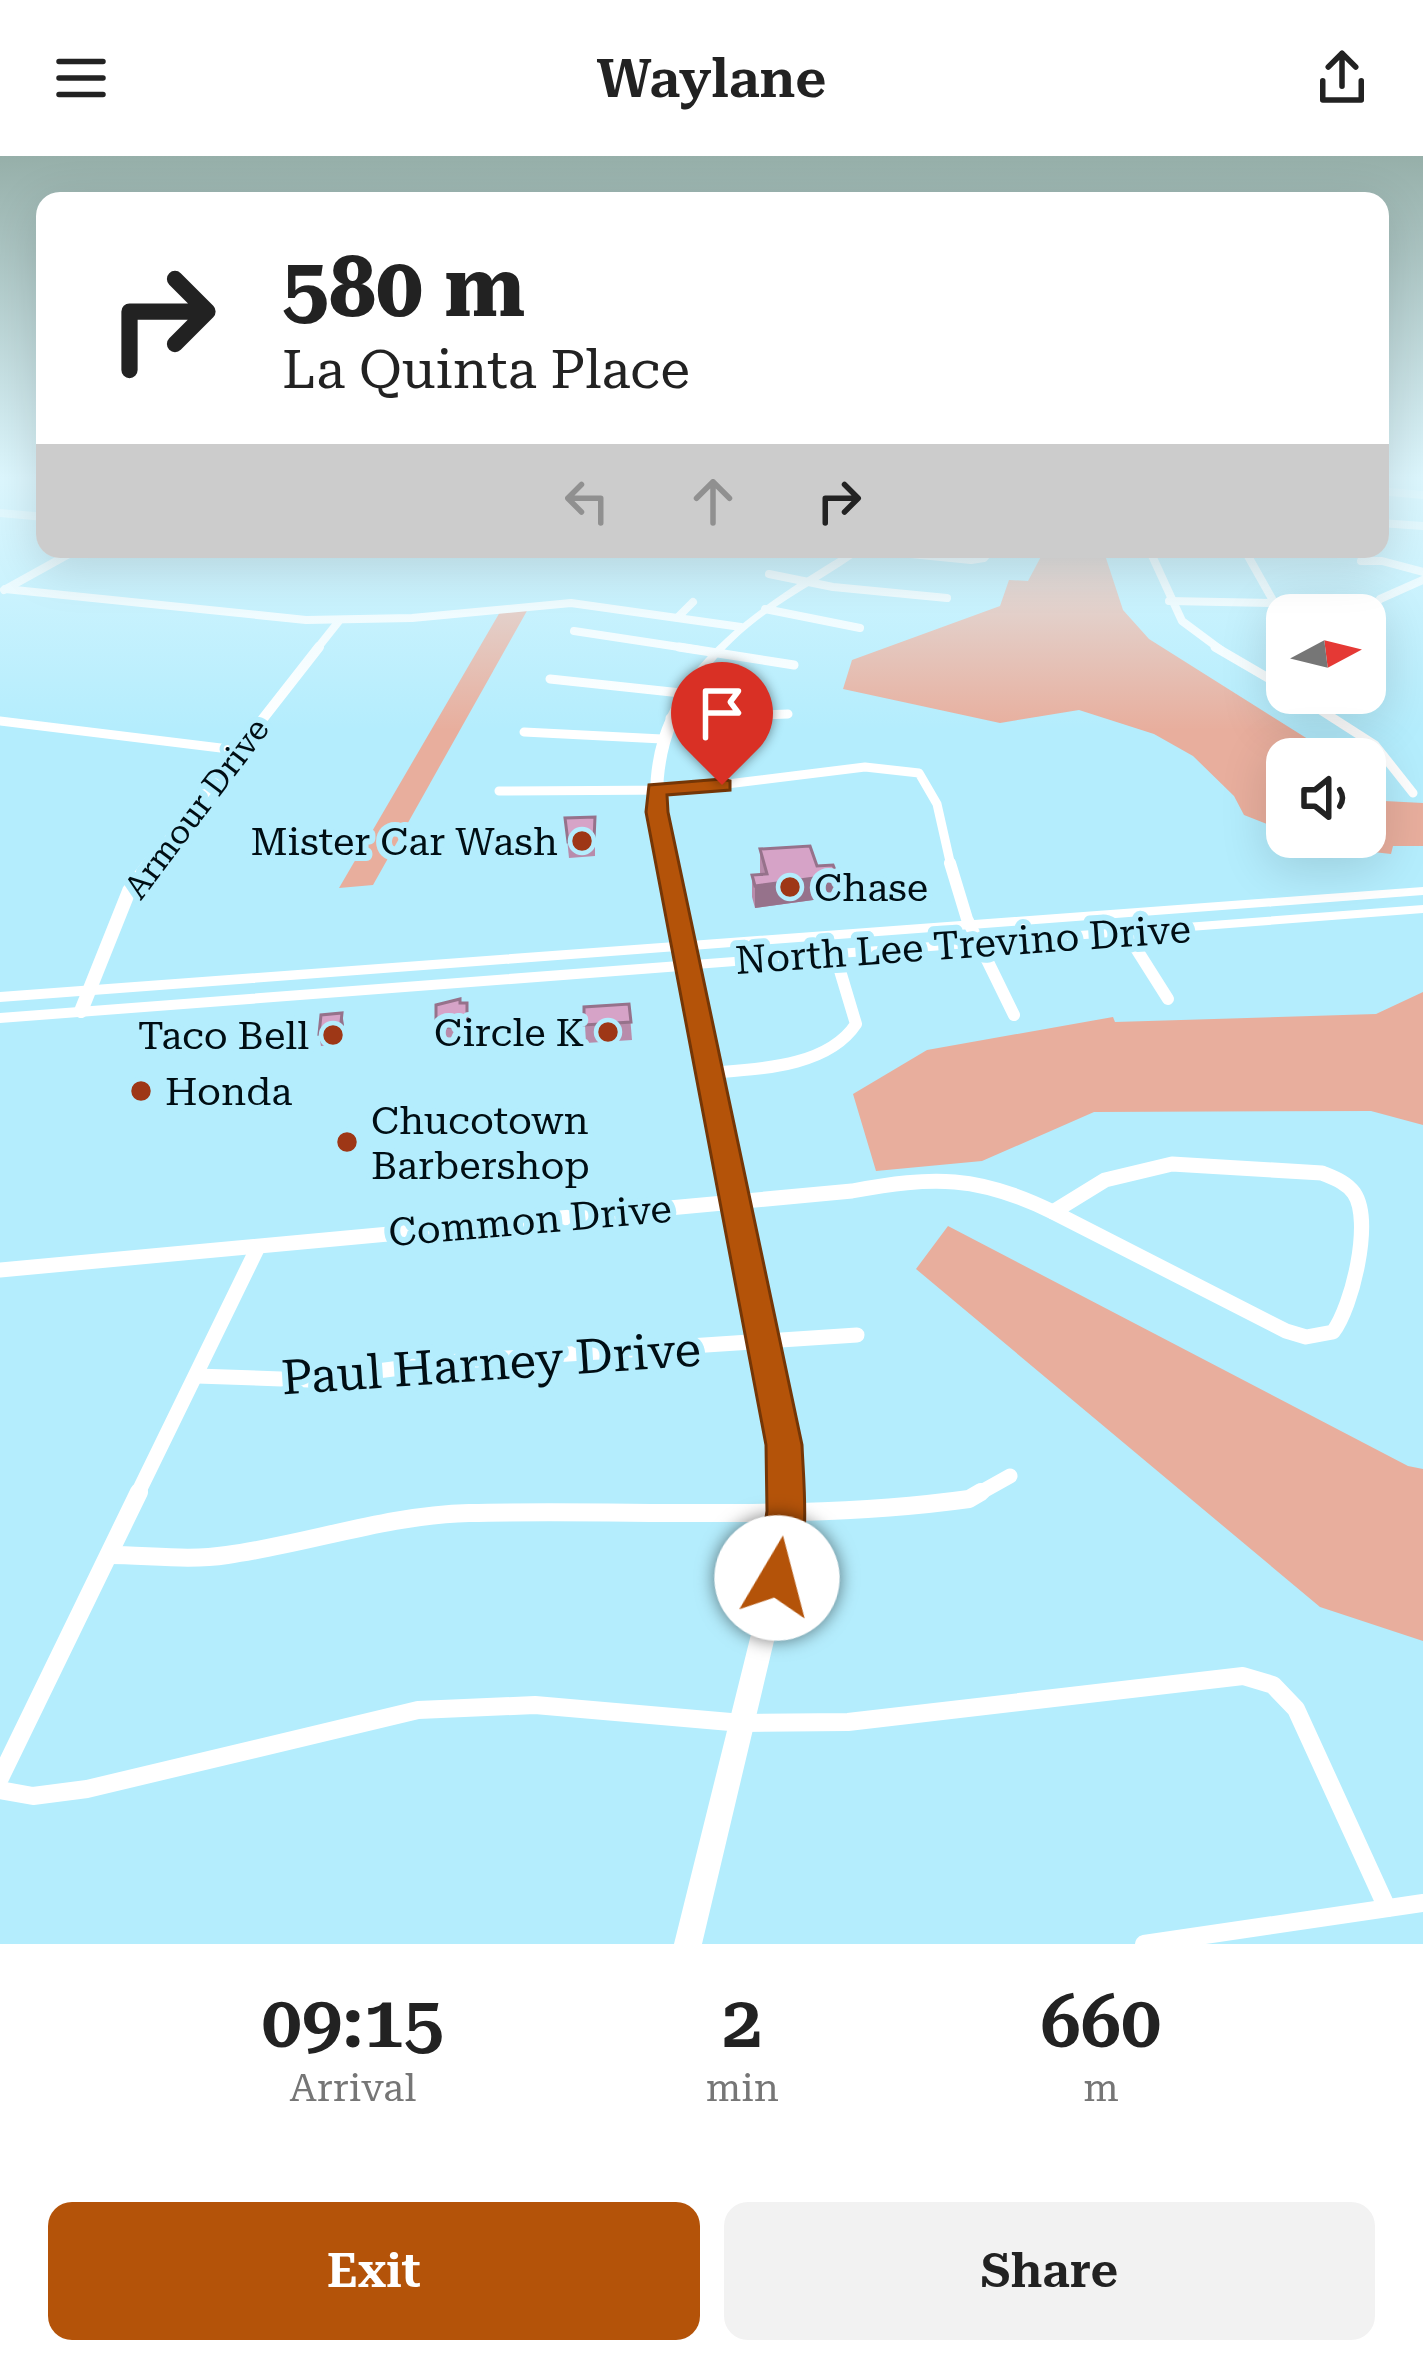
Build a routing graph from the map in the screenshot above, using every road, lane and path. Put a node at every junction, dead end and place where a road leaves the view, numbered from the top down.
1 (52, 563) edge
2 (837, 563) edge
3 (1155, 563) edge
4 (1252, 563) edge
5 (1389, 563) edge
6 (769, 574) dead end
7 (1423, 576) edge
8 (808, 581) junction
9 (3, 591) edge
10 (1270, 594) edge
11 (1386, 596) edge
12 (947, 598) dead end
13 (1169, 601) junction
14 (693, 602) dead end
15 (1266, 604) edge
16 (765, 609) junction
17 (679, 616) junction
18 (339, 621) junction
19 (741, 626) junction
20 (860, 628) dead end
21 (574, 631) dead end
22 (712, 654) junction
23 (794, 665) dead end
24 (1266, 676) edge
25 (550, 680) dead end
26 (681, 693) junction
27 (788, 714) dead end
28 (1327, 714) edge
29 (670, 718) junction
30 (0, 721) edge
31 (524, 732) dead end
32 (662, 739) junction
33 (237, 750) junction
34 (656, 789) junction
35 (499, 791) dead end
36 (1413, 793) dead end
37 (1423, 891) edge
38 (1423, 909) edge
39 (970, 924) junction
40 (1125, 931) junction
41 (979, 943) junction
42 (835, 954) junction
43 (685, 956) junction
44 (363, 970) junction
45 (362, 989) junction
46 (89, 991) junction
47 (0, 997) edge
48 (1168, 998) dead end
49 (81, 1011) junction
50 (1014, 1015) dead end
51 (0, 1018) edge
52 (708, 1073) junction
53 (735, 1202) junction
54 (1053, 1212) junction
55 (258, 1247) junction
56 (0, 1270) edge
57 (857, 1335) dead end
58 (764, 1344) junction
59 (197, 1376) junction
60 (1010, 1476) dead end
61 (786, 1511) junction
62 (110, 1555) junction
63 (742, 1723) junction
64 (0, 1778) edge
65 (0, 1790) edge
66 (1423, 1904) edge
67 (1388, 1908) junction
68 (688, 1944) edge
69 (1144, 1944) edge

1 - 9 street
2 - 8 main road
3 - 13 street
4 - 10 street
5 - 7 street
6 - 8 street
7 - 11 street
8 - 12 street
8 - 16 main road
9 - 18 street
13 - 15 street
13 - 24 street
14 - 17 street
16 - 19 main road
16 - 20 street
17 - 18 street
17 - 19 street
18 - 33 street, Armour Drive
19 - 22 main road
21 - 22 street
22 - 23 street
22 - 26 main road
25 - 26 street
26 - 29 main road
27 - 29 street
28 - 36 street
29 - 32 main road
30 - 33 street
31 - 32 street
32 - 34 main road
33 - 46 street, Armour Drive
34 - 35 street
34 - 39 street
34 - 43 main road
37 - 39 main road, North Lee Trevino Drive
38 - 40 main road, North Lee Trevino Drive
39 - 41 street
39 - 43 main road, North Lee Trevino Drive
40 - 41 main road, North Lee Trevino Drive
40 - 48 street
41 - 42 main road, North Lee Trevino Drive
41 - 50 street
42 - 43 main road, North Lee Trevino Drive
42 - 52 street
43 - 44 main road, North Lee Trevino Drive
43 - 45 main road, North Lee Trevino Drive
43 - 52 main road
44 - 45 main road
44 - 46 main road, North Lee Trevino Drive
45 - 49 main road, North Lee Trevino Drive
46 - 47 main road, North Lee Trevino Drive
46 - 49 street, Armour Drive
49 - 51 main road, North Lee Trevino Drive
52 - 53 main road
53 - 54 street, Common Drive
53 - 55 street, Common Drive
53 - 58 main road
54 - 54 street, Common Drive
55 - 56 street, Common Drive
55 - 59 street
57 - 58 street, Paul Harney Drive
58 - 59 street, Paul Harney Drive
58 - 61 main road
59 - 62 street
60 - 61 street
61 - 62 street
61 - 63 main road
62 - 64 street
63 - 65 street
63 - 67 street
63 - 68 main road
66 - 67 street
67 - 69 street

